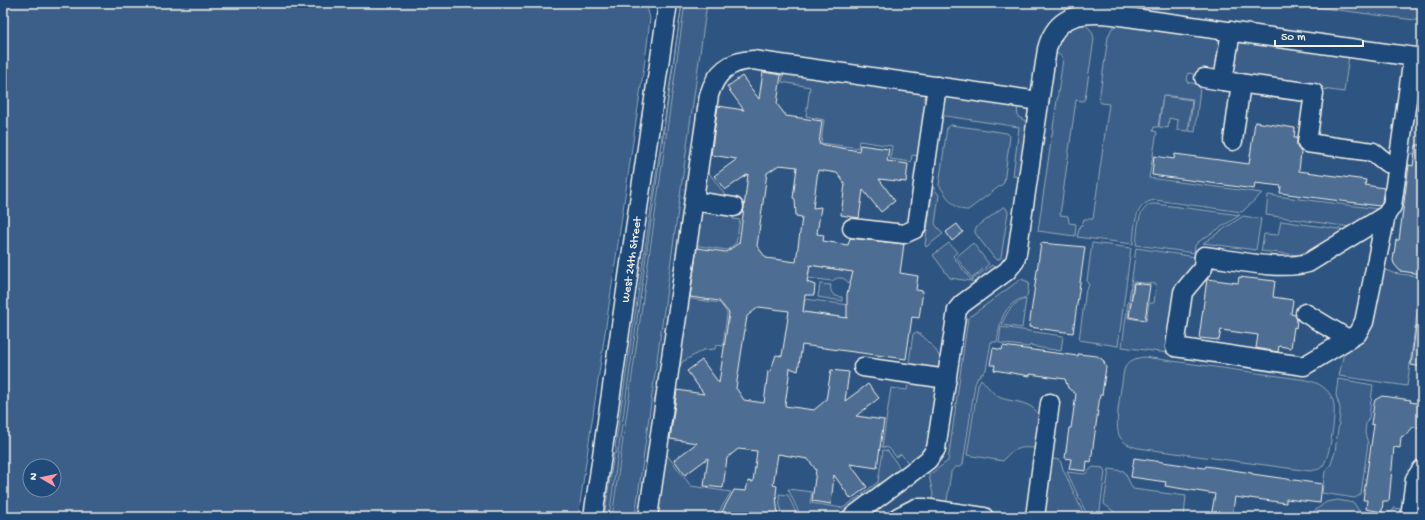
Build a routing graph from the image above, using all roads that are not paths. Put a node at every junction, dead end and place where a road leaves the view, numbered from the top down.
1 (654, 3) edge
2 (668, 3) edge
3 (1231, 31) junction
4 (662, 39) junction
5 (1418, 58) edge
6 (1204, 78) dead end
7 (1223, 81) junction
8 (1241, 83) junction
9 (937, 86) junction
10 (1039, 101) junction
11 (1233, 141) dead end
12 (1398, 164) junction
13 (694, 201) junction
14 (734, 207) dead end
15 (1386, 215) junction
16 (852, 228) dead end
17 (1305, 313) dead end
18 (1348, 339) junction
19 (863, 367) dead end
20 (947, 379) junction
21 (1050, 403) dead end
22 (1422, 469) edge
23 (593, 517) edge
24 (648, 517) edge
25 (852, 517) edge
26 (898, 517) edge
27 (984, 517) edge
28 (1035, 517) edge
29 (1410, 517) edge

1 - 4 street
2 - 4 street, West 24th Street
3 - 5 street
3 - 7 street
3 - 10 street
4 - 23 street, West 24th Street
5 - 12 street
6 - 7 street
7 - 8 street
8 - 11 street
8 - 12 street
9 - 10 street
9 - 13 street
9 - 16 street
10 - 20 street
12 - 15 street
13 - 14 street
13 - 24 street
15 - 18 street
15 - 18 street
17 - 18 street
19 - 20 street
20 - 25 street
21 - 28 street
22 - 29 street
26 - 27 street

